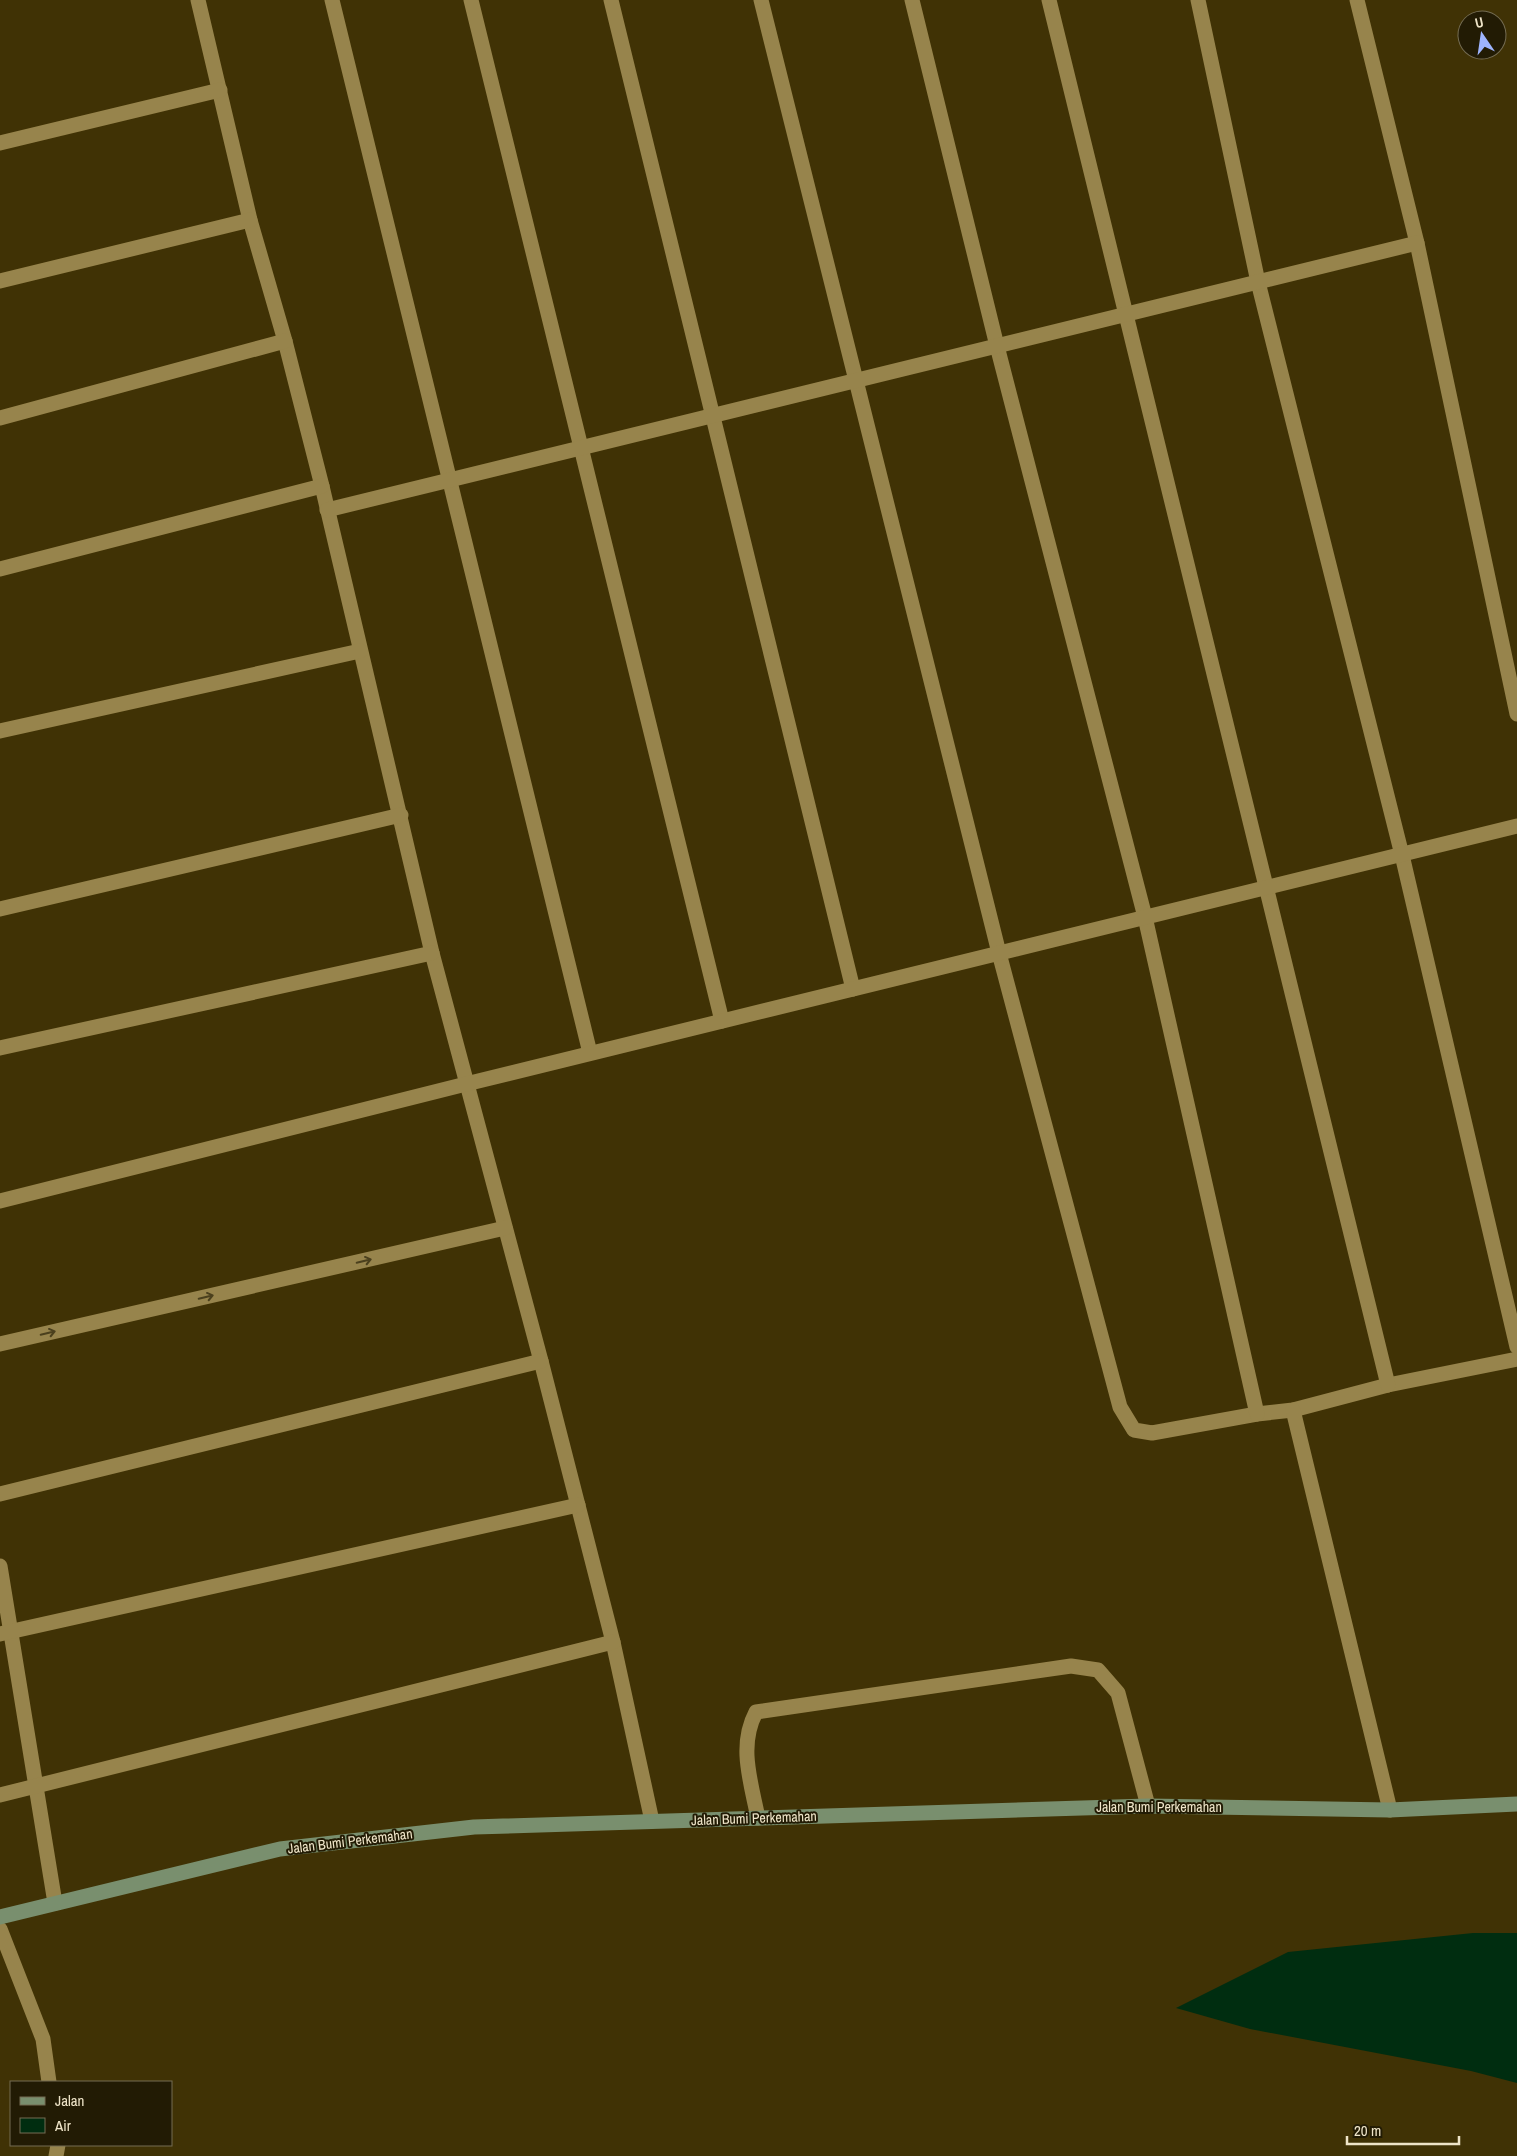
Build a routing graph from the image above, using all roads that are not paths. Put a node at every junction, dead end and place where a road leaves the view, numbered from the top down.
1 (198, 0) edge
2 (332, 0) edge
3 (471, 0) edge
4 (611, 0) edge
5 (761, 0) edge
6 (912, 0) edge
7 (1049, 0) edge
8 (1198, 0) edge
9 (1357, 0) edge
10 (220, 90) junction
11 (0, 143) edge
12 (250, 220) junction
13 (1417, 243) junction
14 (0, 281) edge
15 (1258, 282) junction
16 (1126, 315) junction
17 (285, 341) junction
18 (997, 346) junction
19 (854, 381) junction
20 (712, 416) junction
21 (0, 418) edge
22 (581, 448) junction
23 (450, 480) junction
24 (322, 486) junction
25 (327, 510) junction
26 (0, 569) edge
27 (360, 650) junction
28 (1517, 714) edge
29 (0, 732) edge
30 (401, 816) junction
31 (1517, 826) edge
32 (1402, 854) junction
33 (1266, 888) junction
34 (0, 909) edge
35 (1145, 917) junction
36 (432, 953) junction
37 (999, 953) junction
38 (853, 989) junction
39 (722, 1021) junction
40 (0, 1048) edge
41 (590, 1054) junction
42 (466, 1084) junction
43 (0, 1201) edge
44 (505, 1228) junction
45 (0, 1344) edge
46 (1517, 1347) edge
47 (1517, 1358) edge
48 (541, 1361) junction
49 (1388, 1384) junction
50 (1293, 1410) junction
51 (1257, 1414) junction
52 (0, 1494) edge
53 (578, 1506) junction
54 (0, 1566) edge
55 (5, 1633) edge
56 (613, 1642) junction
57 (36, 1786) junction
58 (0, 1795) edge
59 (1517, 1804) edge
60 (1148, 1806) junction
61 (1390, 1810) junction
62 (758, 1818) junction
63 (652, 1821) junction
64 (55, 1903) junction
65 (0, 1917) edge
66 (0, 1929) edge
67 (49, 2081) edge

1 - 10 street
2 - 23 street
3 - 22 street
4 - 20 street
5 - 19 street
6 - 18 street
7 - 16 street
8 - 15 street
9 - 13 street
10 - 11 street
10 - 12 street
12 - 14 street
12 - 17 street
13 - 15 street
13 - 28 street
15 - 16 street
15 - 32 street
16 - 18 street
16 - 33 street
17 - 21 street
17 - 24 street
18 - 19 street
18 - 35 street
19 - 20 street
19 - 37 street
20 - 22 street
20 - 38 street
22 - 23 street
22 - 39 street
23 - 25 street
23 - 41 street
24 - 25 street
24 - 26 street
25 - 27 street
27 - 29 street
27 - 30 street
30 - 34 street
30 - 36 street
31 - 32 street
32 - 33 street
32 - 46 street
33 - 35 street
33 - 49 street
35 - 37 street
35 - 51 street
36 - 40 street
36 - 42 street
37 - 38 street
37 - 51 street
38 - 39 street
39 - 41 street
41 - 42 street
42 - 43 street
42 - 44 street
45 -> 44 street
44 - 48 street
47 - 49 street
48 - 52 street
48 - 53 street
49 - 50 street
50 - 51 street
50 - 61 street
53 - 55 street
53 - 56 street
54 - 55 street
55 - 57 street
56 - 57 street
56 - 63 street
57 - 58 street
57 - 64 street
59 - 61 street, Jalan Bumi Perkemahan
60 - 61 street, Jalan Bumi Perkemahan
60 - 62 street, Jalan Bumi Perkemahan
60 - 62 street
62 - 63 street, Jalan Bumi Perkemahan
63 - 64 street, Jalan Bumi Perkemahan
64 - 65 street, Jalan Bumi Perkemahan
66 - 67 street

